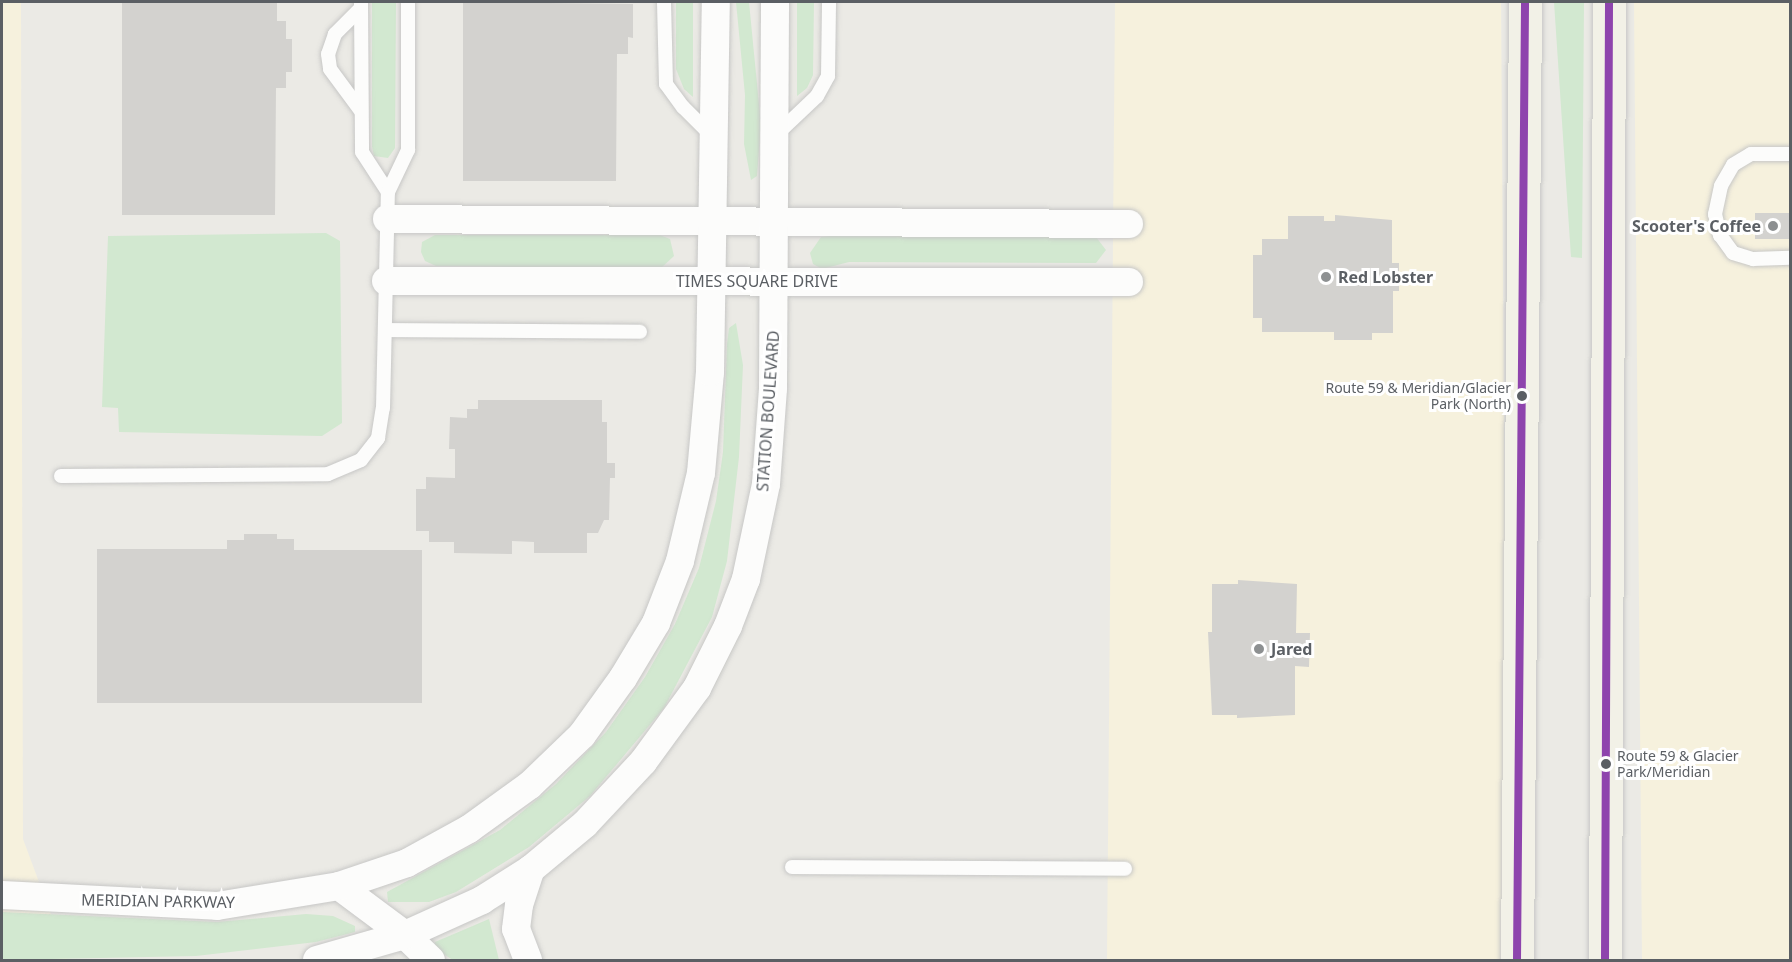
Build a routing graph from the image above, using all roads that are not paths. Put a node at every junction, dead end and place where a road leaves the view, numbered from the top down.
1 (408, 2) edge
2 (664, 2) edge
3 (716, 2) edge
4 (775, 2) edge
5 (829, 2) edge
6 (1525, 2) edge
7 (1609, 2) edge
8 (361, 5) edge
9 (361, 111) junction
10 (775, 136) junction
11 (714, 138) junction
12 (1791, 154) edge
13 (387, 206) junction
14 (713, 219) junction
15 (775, 220) junction
16 (1129, 224) dead end
17 (1791, 258) edge
18 (774, 280) junction
19 (386, 281) junction
20 (712, 281) junction
21 (1129, 282) dead end
22 (385, 330) junction
23 (640, 332) dead end
24 (61, 476) dead end
25 (792, 867) dead end
26 (531, 869) junction
27 (1125, 869) dead end
28 (339, 886) junction
29 (2, 895) edge
30 (405, 935) junction
31 (317, 960) edge
32 (431, 960) edge
33 (528, 960) edge
34 (1517, 960) edge
35 (1605, 960) edge

1 - 13 lane
2 - 11 lane
3 - 11 street
4 - 10 street, STATION BOULEVARD
5 - 10 lane
6 - 34 main road
7 - 35 main road
8 - 9 lane
8 - 9 lane
9 - 13 lane
10 - 15 street, STATION BOULEVARD
11 - 14 street
12 - 17 lane
13 - 14 street
13 - 19 lane
14 - 15 street
14 - 20 street
15 - 16 street
15 - 18 street, STATION BOULEVARD
18 - 20 street, TIMES SQUARE DRIVE
18 - 21 street, TIMES SQUARE DRIVE
18 - 26 street, STATION BOULEVARD
19 - 20 street, TIMES SQUARE DRIVE
19 - 22 lane
20 - 28 street
22 - 23 lane
22 - 24 lane
25 - 27 lane
26 - 30 street, STATION BOULEVARD
26 - 33 street
28 - 29 street, MERIDIAN PARKWAY
28 - 30 street
30 - 31 street, STATION BOULEVARD
30 - 32 street

